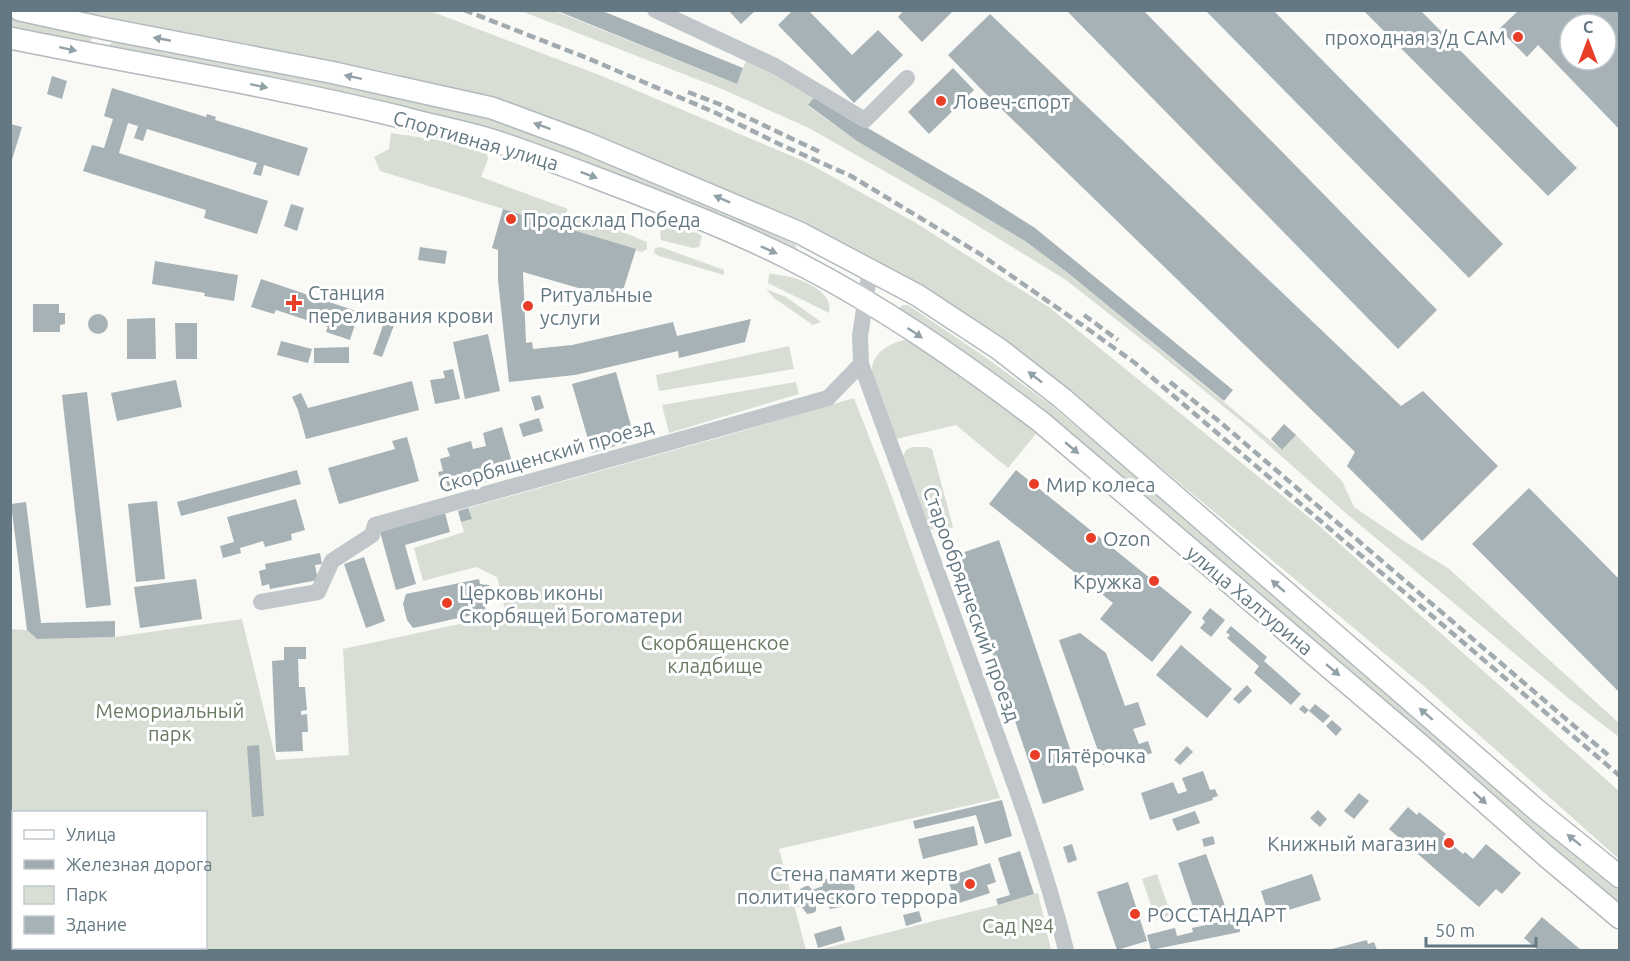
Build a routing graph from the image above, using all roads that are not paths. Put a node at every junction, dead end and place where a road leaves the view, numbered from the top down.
1 (20, 10) edge
2 (655, 10) edge
3 (107, 29) junction
4 (10, 38) edge
5 (99, 56) junction
6 (907, 78) dead end
7 (870, 270) junction
8 (866, 302) junction
9 (861, 364) junction
10 (261, 602) dead end
11 (1620, 877) edge
12 (1620, 918) edge
13 (1066, 951) edge

1 - 3 main road, Спортивная улица
2 - 6 street
3 - 5 street
7 -> 3 main road, Спортивная улица
4 -> 5 main road, Спортивная улица
5 -> 8 main road, Спортивная улица
7 - 8 street, Старообрядческий проезд
11 -> 7 main road, улица Халтурина
8 - 9 street, Старообрядческий проезд
8 -> 12 main road, улица Халтурина
9 - 10 street, Скорбященский проезд
9 - 13 street, Старообрядческий проезд

